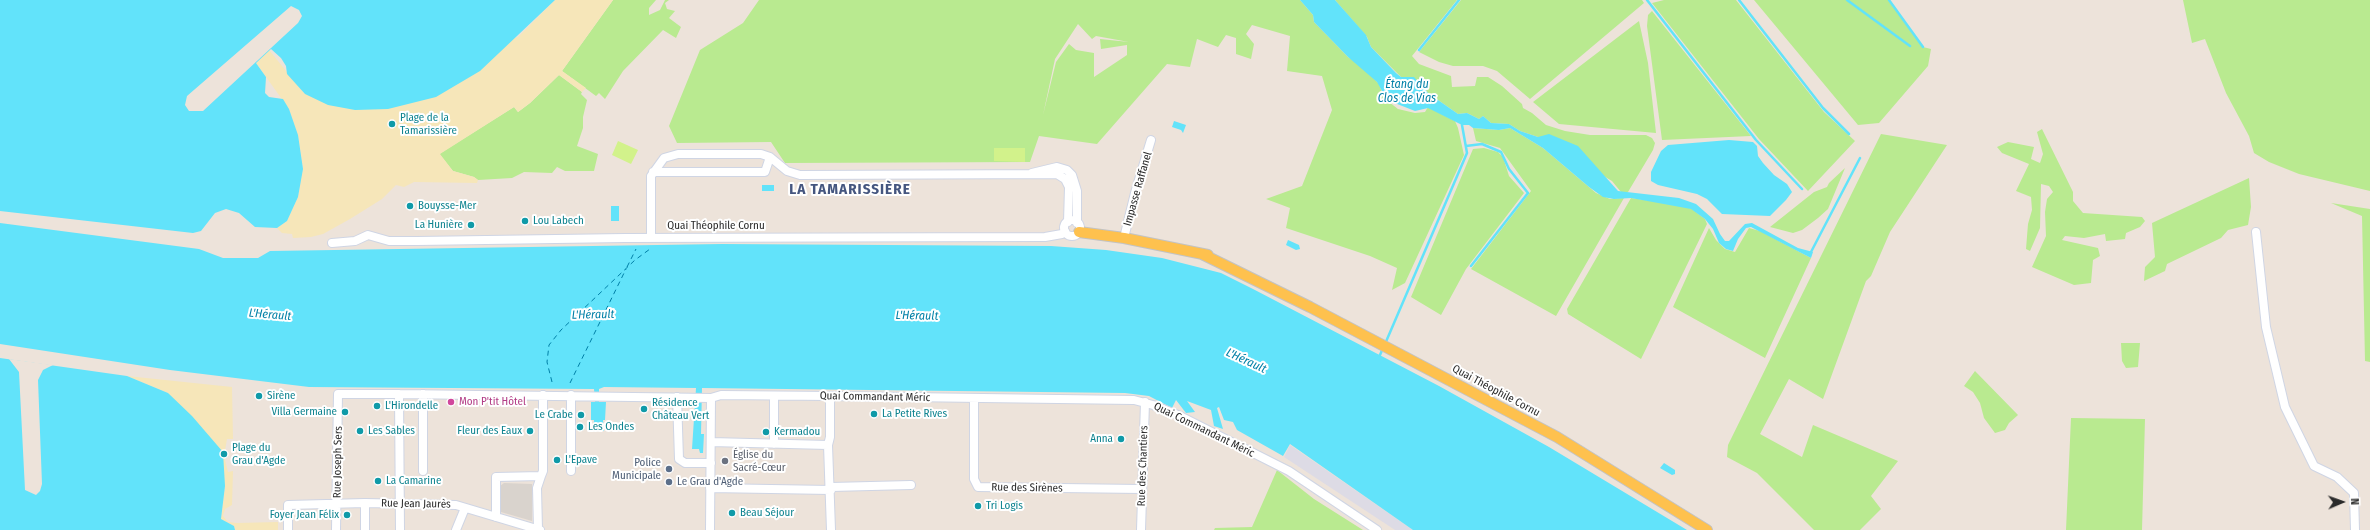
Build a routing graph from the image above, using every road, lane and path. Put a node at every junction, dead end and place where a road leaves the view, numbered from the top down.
1 (1151, 140) dead end
2 (770, 157) junction
3 (653, 172) junction
4 (1029, 174) junction
5 (1068, 222) junction
6 (1078, 228) junction
7 (1065, 231) junction
8 (2256, 232) dead end
9 (651, 238) junction
10 (1124, 238) junction
11 (332, 242) dead end
12 (338, 394) joint
13 (399, 394) junction
14 (423, 394) junction
15 (543, 395) junction
16 (571, 396) junction
17 (774, 396) junction
18 (830, 396) junction
19 (677, 397) junction
20 (703, 398) junction
21 (974, 398) junction
22 (1145, 402) junction
23 (711, 442) junction
24 (774, 444) junction
25 (828, 445) junction
26 (711, 463) junction
27 (571, 471) dead end
28 (423, 472) dead end
29 (541, 476) junction
30 (911, 485) dead end
31 (710, 488) junction
32 (831, 488) junction
33 (1142, 489) junction
34 (365, 503) junction
35 (337, 504) junction
36 (400, 504) junction
37 (465, 508) junction
38 (496, 517) junction
39 (288, 530) edge
40 (336, 530) edge
41 (365, 530) edge
42 (400, 530) edge
43 (456, 530) edge
44 (539, 530) edge
45 (710, 530) edge
46 (831, 530) edge
47 (1141, 530) edge
48 (1377, 530) edge
49 (1707, 530) edge
50 (2355, 530) edge

1 - 10 street, Impasse Raffanel
2 - 3 street
2 - 3 street
2 - 4 street
3 - 9 street
4 - 5 street
4 - 6 street
5 - 6 street
5 - 7 street
6 - 7 street
6 - 10 main road, Quai Théophile Cornu
7 - 9 street, Quai Théophile Cornu
8 - 50 street
9 - 11 street, Quai Théophile Cornu
10 - 49 main road, Quai Théophile Cornu
12 - 13 street, Quai Commandant Méric
12 - 35 street, Rue Joseph Sers
13 - 14 street, Quai Commandant Méric
13 - 36 street
14 - 15 street, Quai Commandant Méric
14 - 28 street
15 - 16 street, Quai Commandant Méric
15 - 29 street
16 - 19 street, Quai Commandant Méric
16 - 27 street
17 - 18 street, Quai Commandant Méric
17 - 20 street, Quai Commandant Méric
17 - 24 street
18 - 21 street, Quai Commandant Méric
18 - 25 street
19 - 20 street, Quai Commandant Méric
19 - 26 street
20 - 23 street
21 - 22 street, Quai Commandant Méric
21 - 33 street, Rue des Sirènes
22 - 33 street, Rue des Chantiers
22 - 48 street, Quai Commandant Méric
23 - 24 street
23 - 26 street
24 - 25 street
25 - 32 street
26 - 31 street
29 - 38 street
29 - 44 street
30 - 32 street
31 - 32 street
31 - 45 street
32 - 46 street
33 - 47 street, Rue des Chantiers
34 - 35 street, Rue Jean Jaurès
34 - 36 street, Rue Jean Jaurès
34 - 41 street
35 - 39 street, Rue Jean Jaurès
35 - 40 street, Rue Joseph Sers
36 - 37 street, Rue Jean Jaurès
36 - 42 street
37 - 38 street, Rue Jean Jaurès
37 - 43 street
38 - 44 street, Rue Jean Jaurès

